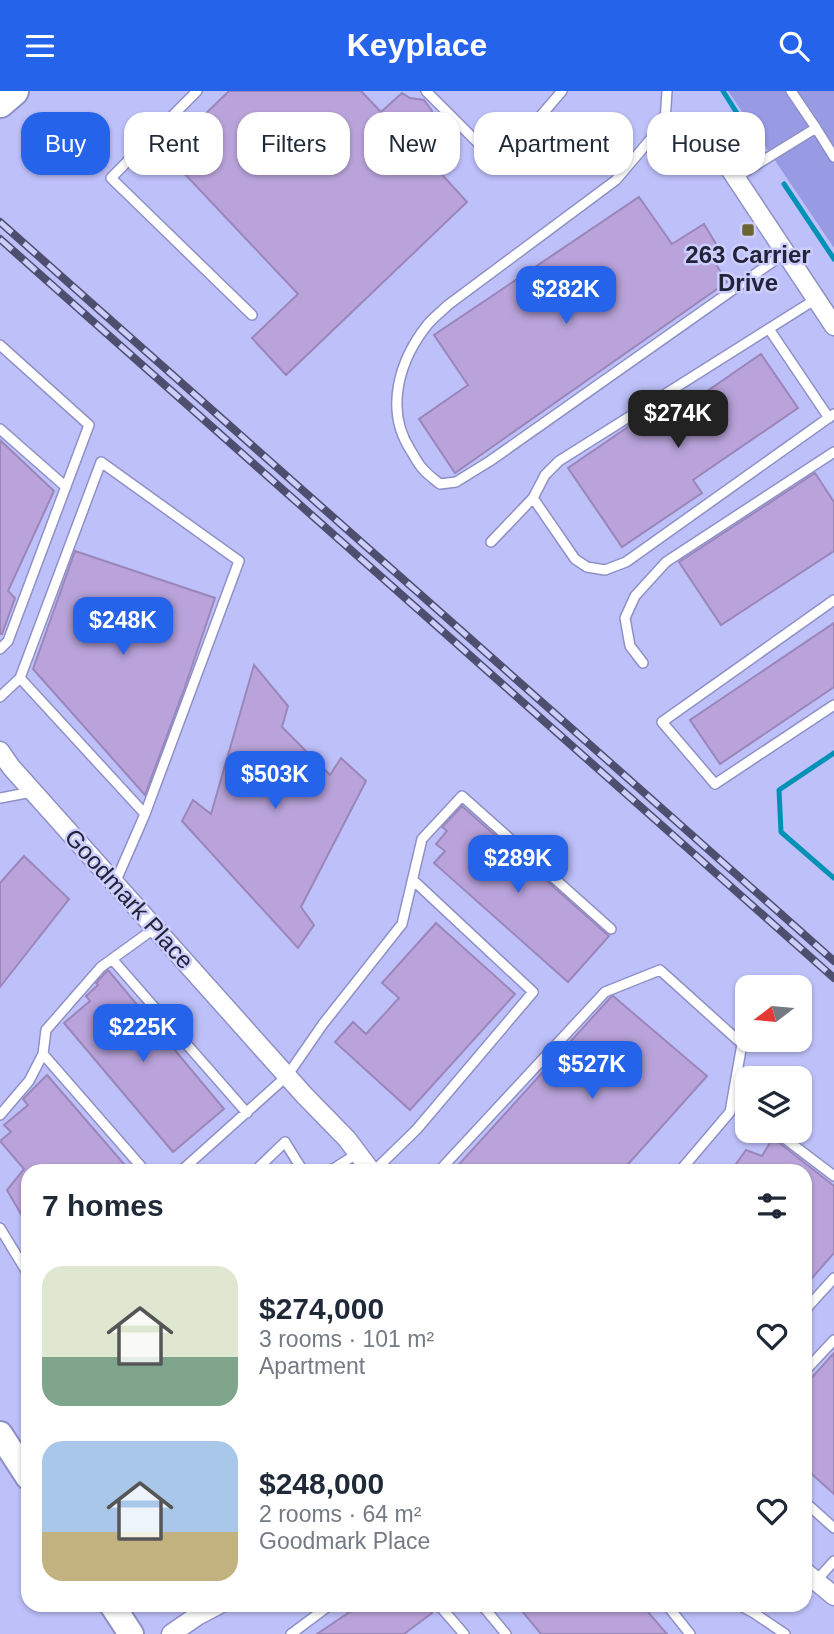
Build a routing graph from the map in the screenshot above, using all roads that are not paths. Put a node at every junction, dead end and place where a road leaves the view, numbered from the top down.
1 (14, 91) edge
2 (197, 91) edge
3 (426, 91) edge
4 (562, 91) edge
5 (667, 91) edge
6 (791, 91) edge
7 (0, 103) edge
8 (666, 112) edge
9 (816, 128) junction
10 (647, 143) edge
11 (834, 157) edge
12 (733, 175) edge
13 (735, 178) junction
14 (785, 253) junction
15 (816, 299) junction
16 (252, 315) dead end
17 (834, 327) edge
18 (769, 329) junction
19 (0, 345) edge
20 (832, 416) edge
21 (0, 429) edge
22 (833, 456) edge
23 (66, 487) junction
24 (533, 498) junction
25 (491, 542) dead end
26 (834, 600) edge
27 (0, 649) edge
28 (643, 663) dead end
29 (20, 678) junction
30 (0, 697) edge
31 (834, 705) edge
32 (0, 751) edge
33 (34, 792) junction
34 (0, 798) edge
35 (145, 814) junction
36 (412, 880) junction
37 (115, 883) junction
38 (155, 928) junction
39 (611, 929) dead end
40 (112, 959) junction
41 (43, 1054) junction
42 (287, 1076) junction
43 (733, 1098) joint
44 (247, 1113) junction
45 (0, 1115) edge
46 (791, 1143) edge
47 (358, 1153) junction
48 (139, 1164) edge
49 (189, 1164) edge
50 (262, 1164) edge
51 (299, 1164) edge
52 (341, 1164) edge
53 (367, 1164) edge
54 (380, 1164) edge
55 (445, 1164) edge
56 (686, 1164) edge
57 (834, 1176) edge
58 (0, 1228) edge
59 (21, 1262) edge
60 (834, 1278) edge
61 (812, 1302) edge
62 (834, 1340) edge
63 (812, 1364) edge
64 (0, 1434) edge
65 (21, 1466) edge
66 (812, 1508) edge
67 (834, 1528) edge
68 (834, 1561) edge
69 (812, 1576) edge
70 (812, 1578) edge
71 (834, 1596) edge
72 (117, 1612) edge
73 (205, 1612) edge
74 (321, 1612) edge
75 (445, 1612) edge
76 (488, 1612) edge
77 (673, 1612) edge
78 (750, 1612) edge
79 (131, 1634) edge
80 (171, 1634) edge
81 (292, 1634) edge
82 (464, 1634) edge
83 (506, 1634) edge
84 (690, 1634) edge
85 (785, 1634) edge

1 - 7 main road
2 - 16 lane
3 - 4 lane
5 - 8 lane
6 - 9 lane
9 - 11 lane
9 - 13 lane
10 - 14 lane
12 - 13 street
13 - 14 street
14 - 15 street
15 - 17 street
15 - 18 lane
18 - 20 lane
18 - 24 lane
19 - 23 lane
20 - 24 lane
21 - 23 lane
22 - 28 lane
23 - 27 lane
24 - 25 lane
26 - 31 lane
29 - 30 lane
29 - 35 lane
29 - 35 lane
32 - 33 street, Goodmark Place
33 - 34 lane
33 - 37 street, Goodmark Place
35 - 37 lane
36 - 39 lane
36 - 42 lane
36 - 54 lane
37 - 38 street, Goodmark Place
38 - 40 lane
38 - 42 street, Goodmark Place
40 - 41 lane
40 - 44 lane
41 - 45 lane
41 - 48 lane
42 - 44 lane
42 - 47 street, Goodmark Place
43 - 55 lane
43 - 56 lane
44 - 49 lane
46 - 57 lane
47 - 52 lane
47 - 53 street, Goodmark Place
50 - 51 lane
58 - 59 lane
60 - 61 lane
62 - 63 lane
64 - 65 main road
66 - 67 lane
68 - 69 lane
70 - 71 street
72 - 79 main road
73 - 80 street
74 - 81 lane
75 - 82 lane
76 - 83 lane
77 - 84 lane
78 - 85 lane

